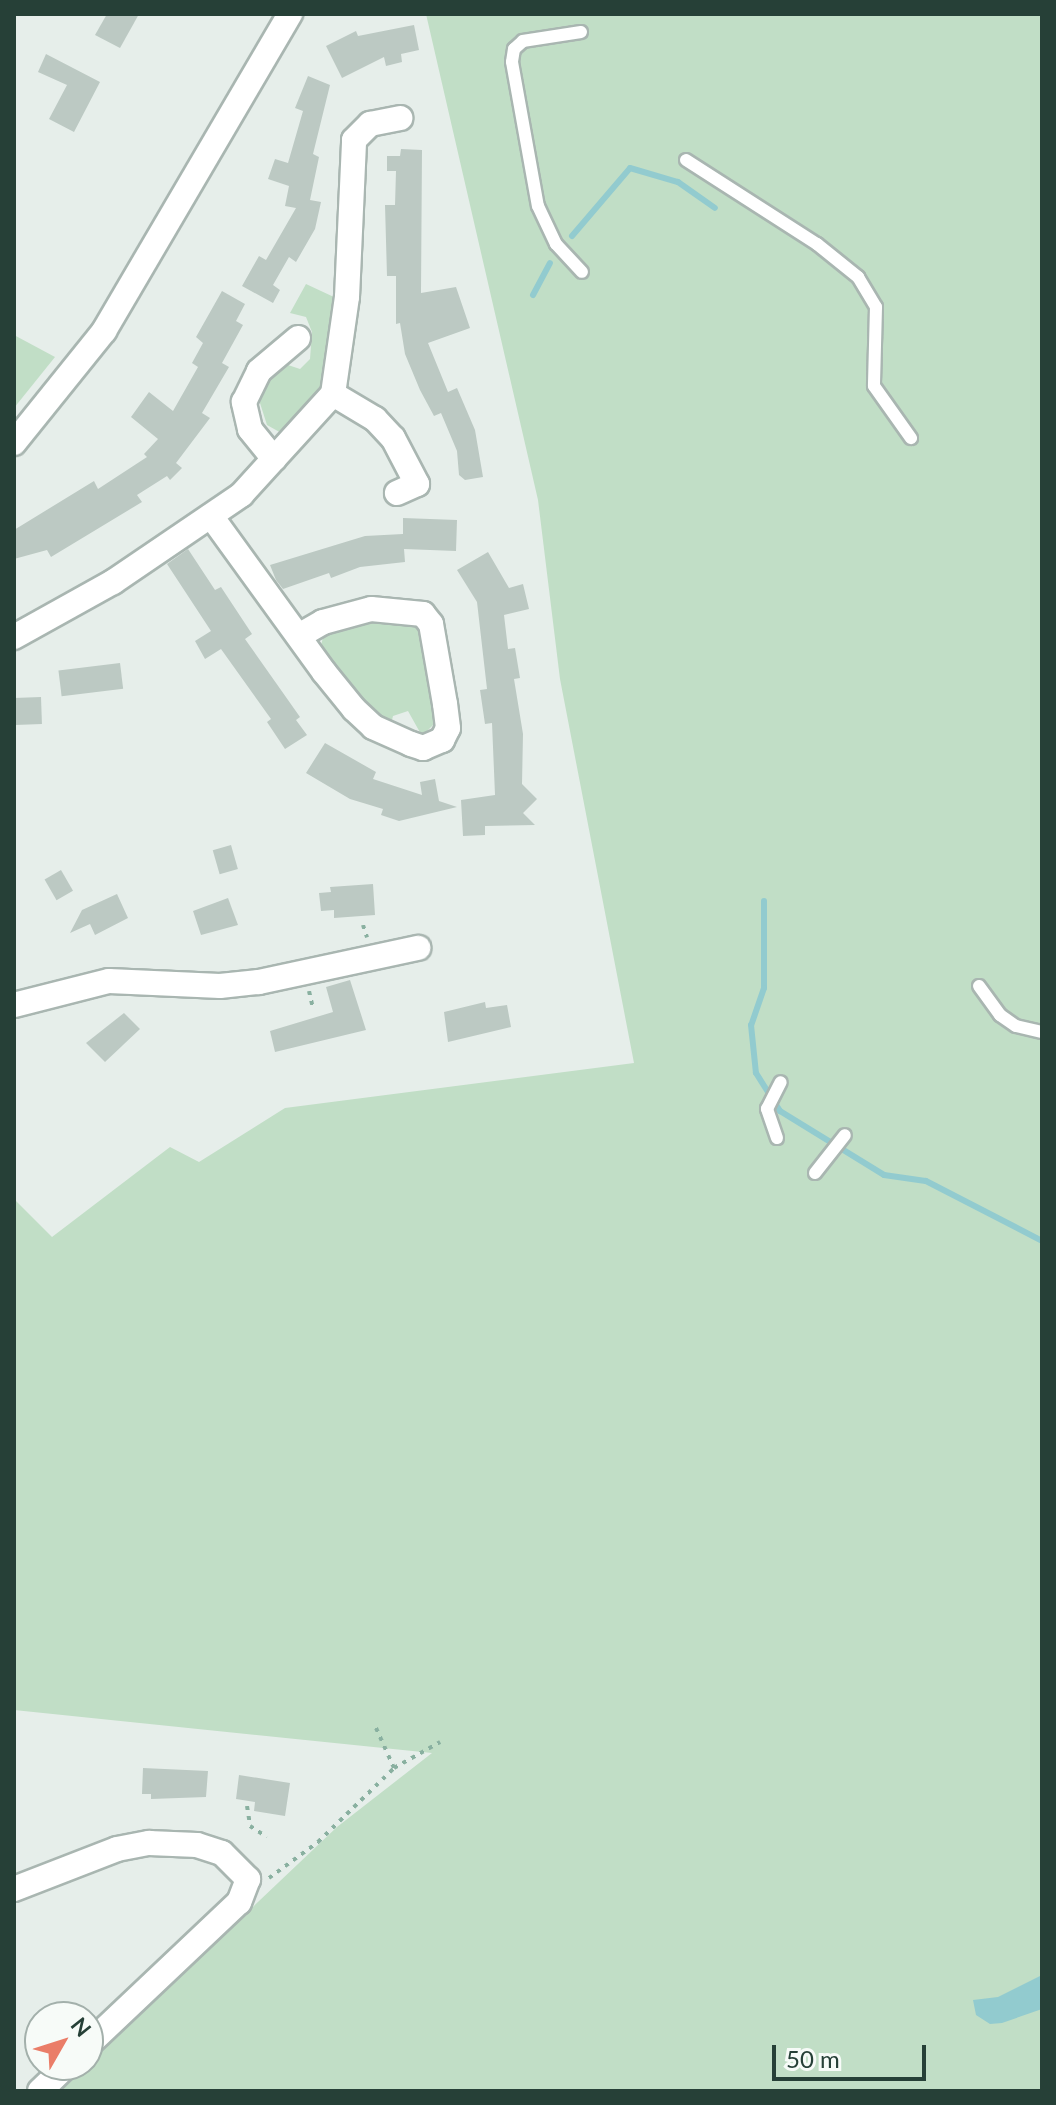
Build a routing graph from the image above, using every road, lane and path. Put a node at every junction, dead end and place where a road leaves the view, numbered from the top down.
1 (290, 14) edge
2 (581, 32) dead end
3 (400, 118) dead end
4 (686, 160) dead end
5 (582, 272) dead end
6 (298, 338) dead end
7 (333, 394) junction
8 (911, 438) dead end
9 (14, 443) edge
10 (274, 459) junction
11 (397, 493) dead end
12 (211, 516) junction
13 (299, 636) junction
14 (14, 637) edge
15 (418, 948) dead end
16 (979, 986) dead end
17 (14, 1005) edge
18 (1042, 1032) edge
19 (779, 1088) dead end
20 (843, 1137) dead end
21 (777, 1138) dead end
22 (815, 1173) dead end
23 (376, 1728) dead end
24 (440, 1742) dead end
25 (394, 1768) junction
26 (247, 1806) dead end
27 (267, 1837) dead end
28 (248, 1886) junction
29 (14, 1889) edge
30 (104, 2030) edge

1 - 9 street
2 - 5 lane
3 - 7 street
4 - 8 lane
6 - 10 street
7 - 10 street
7 - 11 street
10 - 12 street
12 - 13 street
12 - 14 street
13 - 13 street
15 - 17 street
16 - 18 lane
19 - 21 lane
20 - 22 lane
23 - 25 path
24 - 25 path
25 - 28 path
26 - 27 path
28 - 29 street
28 - 30 street

